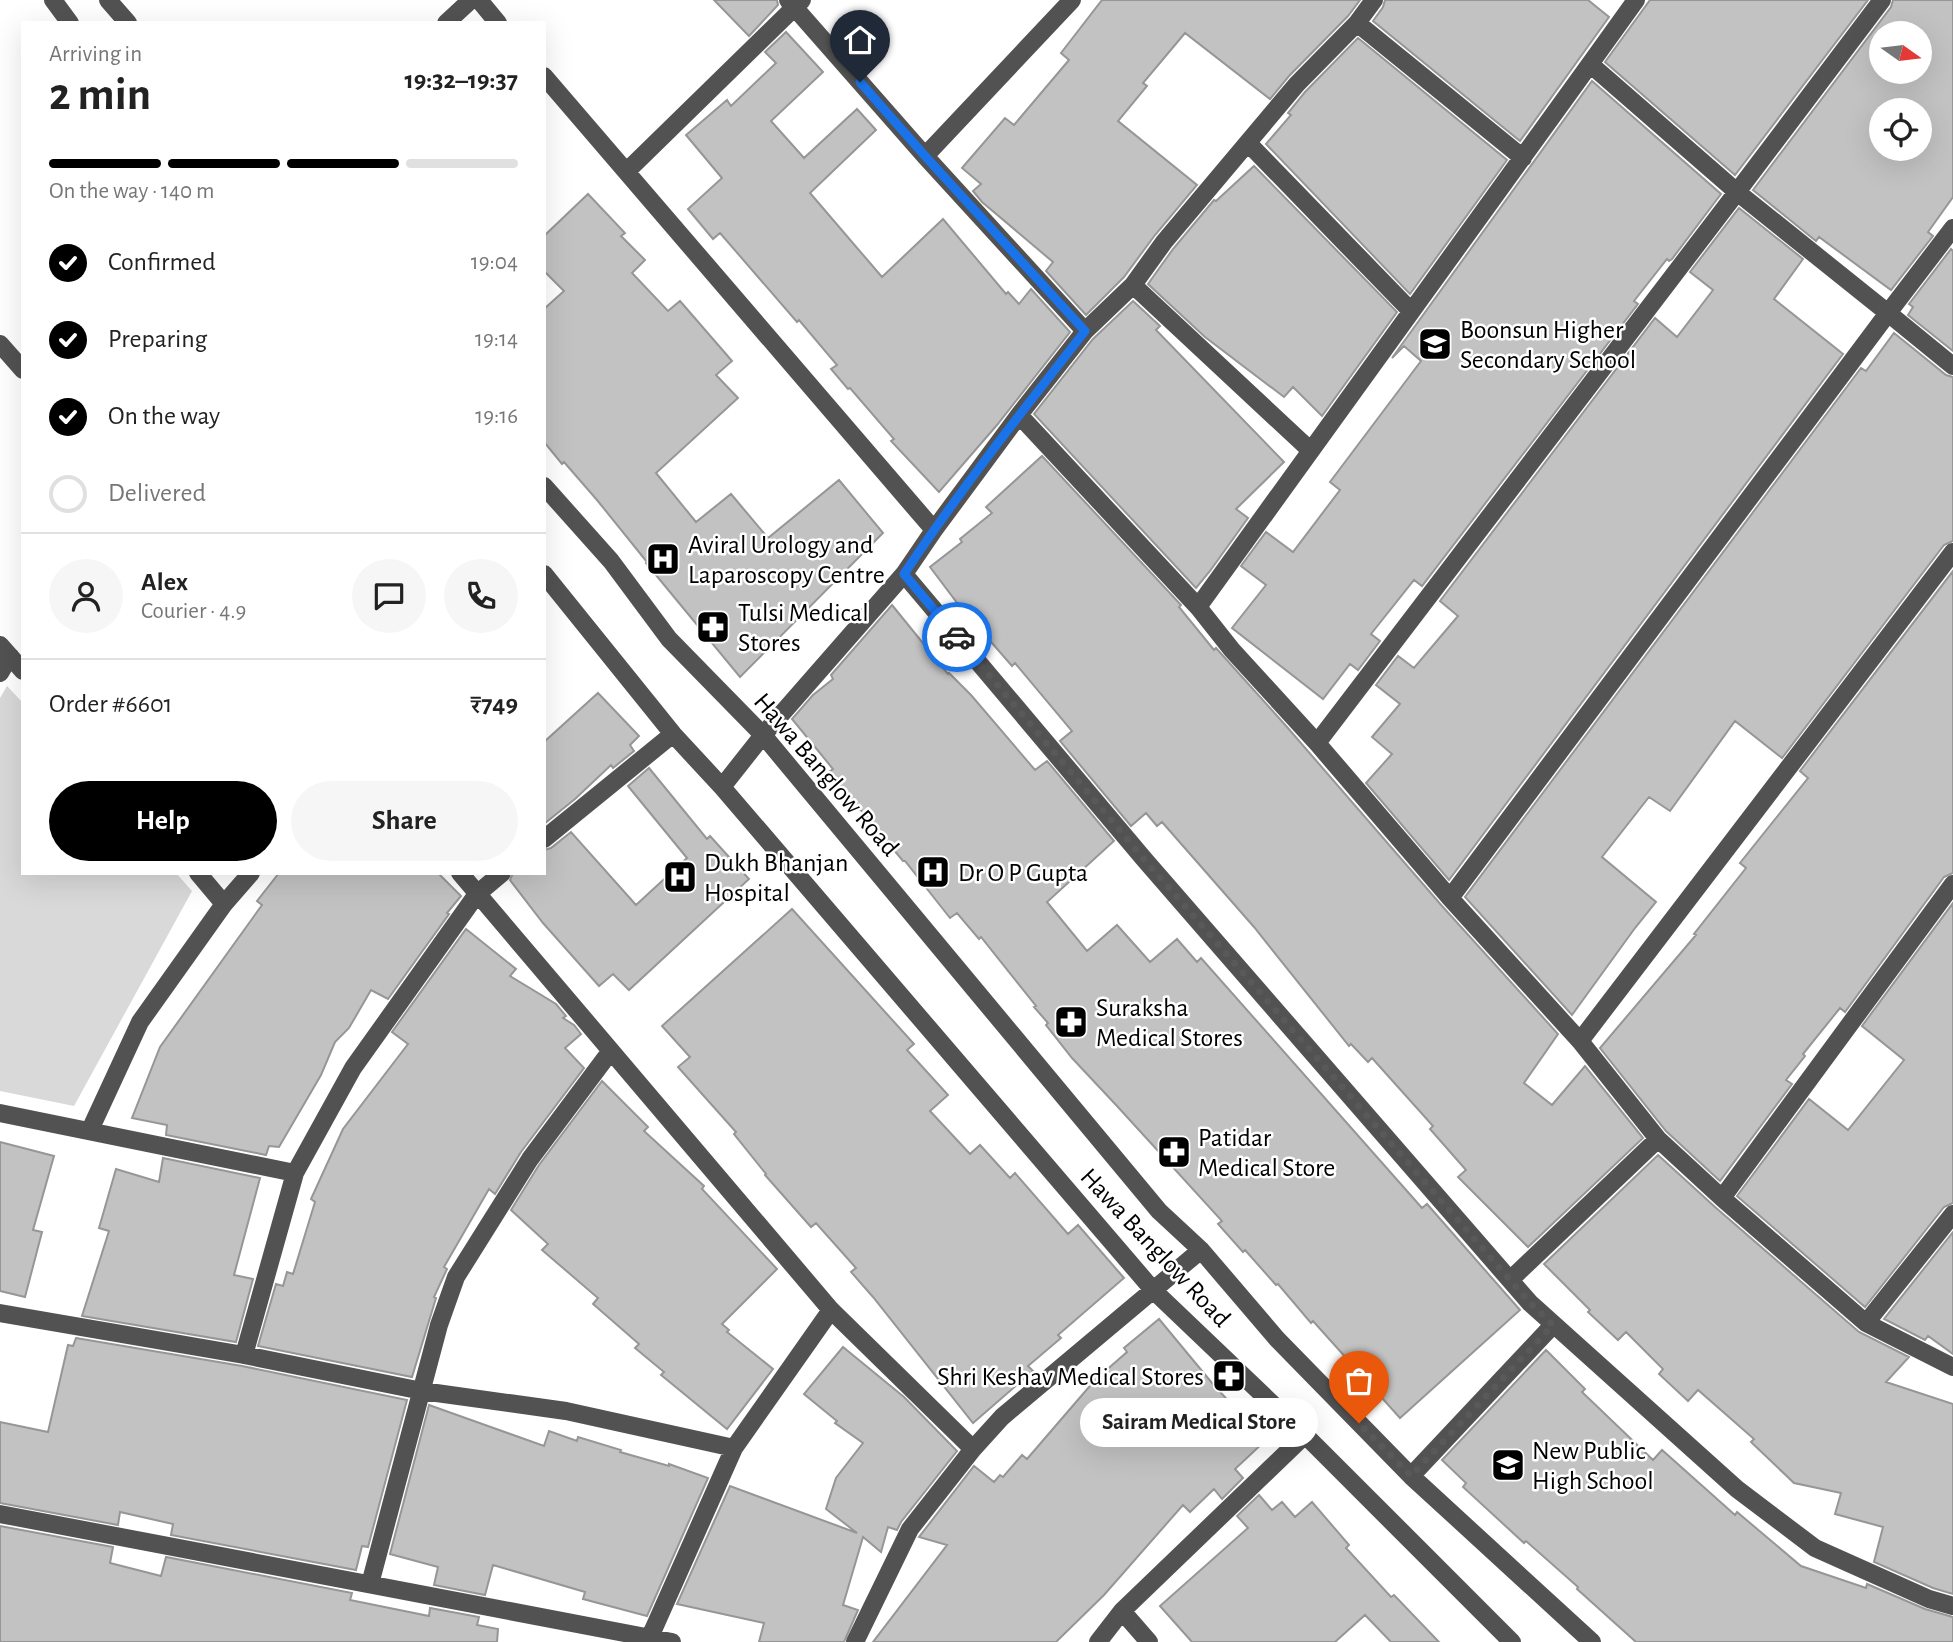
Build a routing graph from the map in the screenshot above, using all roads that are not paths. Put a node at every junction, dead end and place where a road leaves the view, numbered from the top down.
1 (53, 0) edge
2 (108, 0) edge
3 (471, 0) edge
4 (479, 0) edge
5 (1072, 0) edge
6 (1374, 0) edge
7 (1882, 0) edge
8 (1632, 1) edge
9 (795, 3) edge
10 (69, 21) edge
11 (126, 21) edge
12 (448, 21) edge
13 (496, 21) edge
14 (1357, 23) junction
15 (1590, 65) junction
16 (546, 78) edge
17 (1248, 143) junction
18 (925, 156) junction
19 (1523, 158) junction
20 (627, 171) junction
21 (1737, 192) junction
22 (1953, 228) edge
23 (1133, 285) junction
24 (1411, 311) junction
25 (1888, 313) junction
26 (1085, 331) junction
27 (0, 344) edge
28 (1953, 366) edge
29 (21, 368) edge
30 (1019, 415) junction
31 (1310, 450) junction
32 (546, 488) edge
33 (934, 530) junction
34 (1953, 552) edge
35 (904, 574) junction
36 (546, 576) edge
37 (1198, 607) junction
38 (5, 650) edge
39 (21, 669) edge
40 (0, 673) edge
41 (673, 734) junction
42 (763, 736) junction
43 (1317, 743) junction
44 (722, 787) junction
45 (546, 837) edge
46 (200, 875) edge
47 (249, 875) edge
48 (462, 875) edge
49 (500, 875) edge
50 (1953, 884) edge
51 (477, 894) junction
52 (1450, 898) junction
53 (225, 904) junction
54 (1580, 1041) junction
55 (610, 1052) junction
56 (0, 1113) edge
57 (90, 1130) junction
58 (1658, 1139) junction
59 (295, 1172) junction
60 (1721, 1198) junction
61 (1953, 1214) edge
62 (1201, 1250) junction
63 (1510, 1280) junction
64 (1153, 1290) junction
65 (831, 1310) junction
66 (0, 1313) edge
67 (1866, 1322) junction
68 (1553, 1325) junction
69 (244, 1355) junction
70 (1953, 1367) edge
71 (422, 1391) junction
72 (1305, 1435) junction
73 (734, 1448) junction
74 (973, 1449) junction
75 (1411, 1476) junction
76 (0, 1514) edge
77 (370, 1584) junction
78 (1953, 1606) edge
79 (1122, 1611) junction
80 (650, 1637) junction
81 (672, 1642) edge
82 (855, 1642) edge
83 (1098, 1642) edge
84 (1149, 1642) edge
85 (1512, 1642) edge
86 (1592, 1642) edge

1 - 10 street
2 - 11 street
3 - 12 street
4 - 13 street
5 - 18 street
6 - 14 street
7 - 21 street
8 - 15 street
9 - 18 street
9 - 20 street
14 - 17 street
14 - 19 street
15 - 19 street
15 - 21 street
16 - 20 street
17 - 23 street
17 - 24 street
18 - 26 street
19 - 24 street
20 - 33 street
21 - 25 street
21 - 43 street
22 - 25 street
23 - 26 street
23 - 31 street
24 - 31 street
25 - 28 street
25 - 52 street
26 - 30 street
27 - 29 street
30 - 33 street
30 - 37 street
31 - 37 street
32 - 42 street, Hawa Banglow Road
33 - 35 street
34 - 54 street
35 - 42 street
35 - 63 street
36 - 41 street, Hawa Banglow Road
37 - 43 street
38 - 39 street
38 - 40 street
41 - 44 street, Hawa Banglow Road
41 - 45 street
42 - 44 street
42 - 62 street, Hawa Banglow Road
43 - 52 street
44 - 64 street, Hawa Banglow Road
46 - 53 street
47 - 53 street
48 - 51 street
49 - 51 street
50 - 60 street
51 - 55 street
51 - 59 street
52 - 54 street
53 - 57 street
54 - 58 street
55 - 65 street
55 - 71 street
56 - 57 street
57 - 59 street
58 - 60 street
58 - 63 street
59 - 69 street
60 - 67 street
61 - 67 street
62 - 64 street
62 - 75 street, Hawa Banglow Road
63 - 68 street
64 - 72 street, Hawa Banglow Road
64 - 74 street
65 - 73 street
65 - 74 street
66 - 69 street
67 - 70 street
68 - 75 street
68 - 78 street
69 - 71 street
71 - 73 street
71 - 77 street
72 - 79 street
72 - 85 street, Hawa Banglow Road
73 - 80 street
74 - 82 street
75 - 86 street, Hawa Banglow Road
76 - 77 street
77 - 80 street
79 - 83 street
79 - 84 street
80 - 81 street

